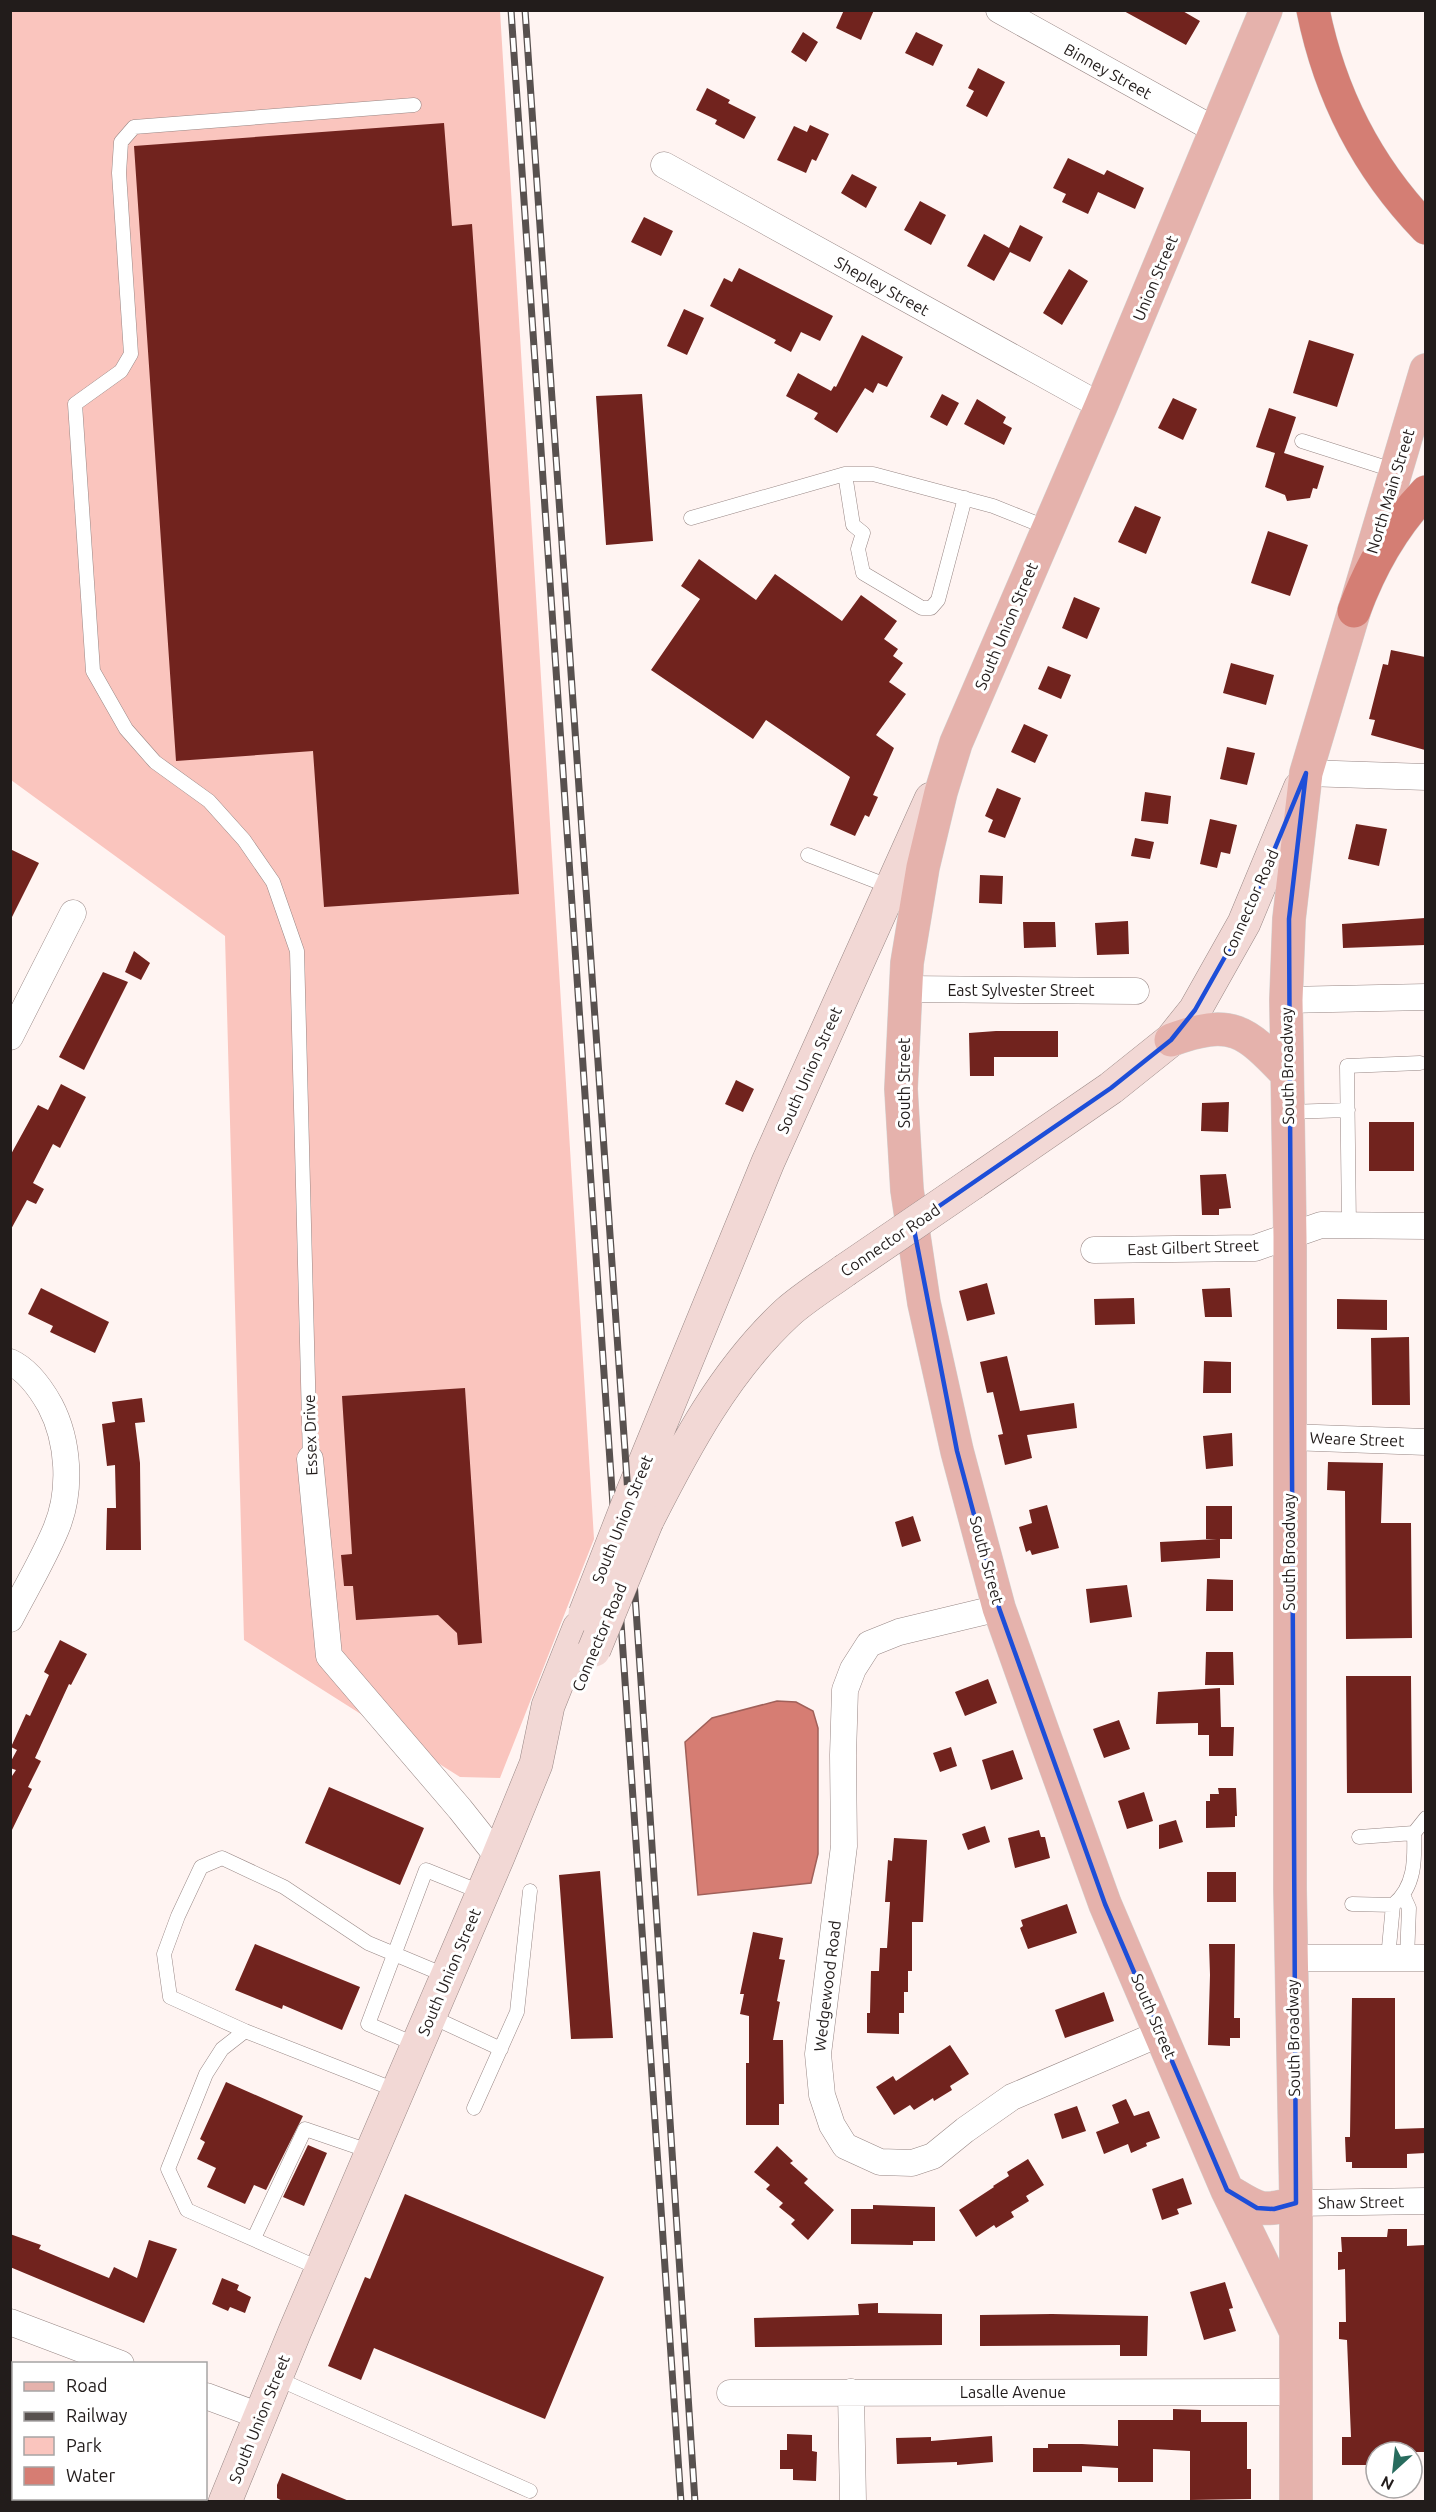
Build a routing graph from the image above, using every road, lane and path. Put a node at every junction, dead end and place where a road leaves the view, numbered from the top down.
1 (999, 10) edge
2 (1266, 10) edge
3 (1313, 10) edge
4 (414, 105) dead end
5 (1217, 131) junction
6 (664, 165) dead end
7 (1425, 228) edge
8 (1425, 370) edge
9 (1101, 406) junction
10 (1302, 441) dead end
11 (1396, 471) junction
12 (845, 474) junction
13 (1425, 492) edge
14 (965, 498) junction
15 (691, 518) dead end
16 (1045, 536) junction
17 (1354, 611) junction
18 (956, 743) junction
19 (1306, 772) junction
20 (1425, 777) edge
21 (808, 855) dead end
22 (891, 886) junction
23 (73, 913) dead end
24 (906, 989) junction
25 (1136, 991) dead end
26 (1425, 997) edge
27 (1286, 1000) junction
28 (10, 1036) edge
29 (1171, 1040) junction
30 (1420, 1063) dead end
31 (1287, 1074) junction
32 (1348, 1110) junction
33 (1288, 1112) junction
34 (1349, 1226) junction
35 (1425, 1226) edge
36 (1290, 1237) junction
37 (1094, 1250) dead end
38 (10, 1362) edge
39 (1289, 1437) junction
40 (1425, 1442) edge
41 (310, 1459) joint
42 (638, 1511) junction
43 (999, 1608) junction
44 (10, 1619) edge
45 (1425, 1818) edge
46 (1413, 1833) junction
47 (1359, 1837) dead end
48 (498, 1857) junction
49 (530, 1891) dead end
50 (483, 1893) junction
51 (1398, 1901) junction
52 (1352, 1904) dead end
53 (394, 1953) junction
54 (1291, 1958) junction
55 (1407, 1958) edge
56 (447, 1976) junction
57 (245, 2031) junction
58 (424, 2031) junction
59 (1161, 2032) junction
60 (501, 2049) junction
61 (398, 2091) junction
62 (474, 2108) dead end
63 (372, 2152) junction
64 (1227, 2190) junction
65 (1425, 2201) edge
66 (1296, 2203) junction
67 (254, 2238) junction
68 (321, 2269) junction
69 (10, 2322) edge
70 (1296, 2332) junction
71 (116, 2362) edge
72 (276, 2378) junction
73 (852, 2392) junction
74 (1297, 2392) junction
75 (730, 2393) dead end
76 (207, 2396) edge
77 (260, 2416) junction
78 (530, 2491) dead end
79 (225, 2502) edge
80 (853, 2502) edge
81 (1296, 2502) edge

1 - 5 street, Binney Street
2 - 5 main road, Union Street
3 - 7 highway
4 - 41 lane, Essex Drive
5 - 9 main road, Union Street
6 - 9 street, Shepley Street
8 - 11 main road, North Main Street
9 - 16 main road, Union Street
10 - 11 lane
11 - 17 main road, North Main Street
12 - 14 lane
12 - 14 lane
12 - 15 lane
13 - 17 highway
14 - 16 lane
16 - 18 main road, South Union Street
17 - 19 main road, South Broadway
18 - 22 main road, South Union Street
18 - 24 main road, South Street
19 - 20 street
19 - 27 main road, South Broadway
19 - 29 main road, Connector Road
21 - 22 lane
22 - 42 main road, South Union Street
23 - 28 street
24 - 25 street, East Sylvester Street
24 - 43 main road, South Street
26 - 27 street
27 - 31 main road, South Broadway
29 - 31 main road
29 - 42 main road, Connector Road, bridge
30 - 32 lane
31 - 33 main road, South Broadway
32 - 33 lane
32 - 34 lane
33 - 36 main road, South Broadway
34 - 35 street, East Gilbert Street
34 - 36 street, East Gilbert Street
36 - 37 street, East Gilbert Street
36 - 39 main road, South Broadway
38 - 44 street
39 - 40 street, Weare Street
39 - 54 main road, South Broadway
41 - 48 street, Essex Drive
42 - 48 main road, South Union Street, bridge
43 - 59 main road, South Street
43 - 59 street, Wedgewood Road
45 - 46 lane
46 - 47 lane
46 - 51 lane
48 - 50 main road, South Union Street
49 - 60 lane
50 - 53 lane
50 - 56 main road, South Union Street
51 - 52 lane
51 - 55 lane
51 - 55 lane
53 - 56 lane
53 - 57 lane
53 - 58 lane
54 - 55 street
54 - 66 main road, South Broadway
56 - 58 main road, South Union Street
57 - 61 lane
57 - 67 lane
58 - 60 lane
58 - 61 main road, South Union Street
59 - 64 main road, South Street
60 - 62 lane
61 - 63 main road, South Union Street
63 - 67 lane
63 - 68 main road, South Union Street
64 - 66 main road
64 - 70 main road, South Street
65 - 66 street, Shaw Street
66 - 70 main road, South Broadway
67 - 68 lane
68 - 72 main road, South Union Street
69 - 71 street
70 - 74 main road, South Broadway
72 - 77 main road, South Union Street
72 - 78 lane
73 - 74 street, Lasalle Avenue
73 - 75 street, Lasalle Avenue
73 - 80 street
74 - 81 main road, South Broadway
76 - 77 street
77 - 79 main road, South Union Street

